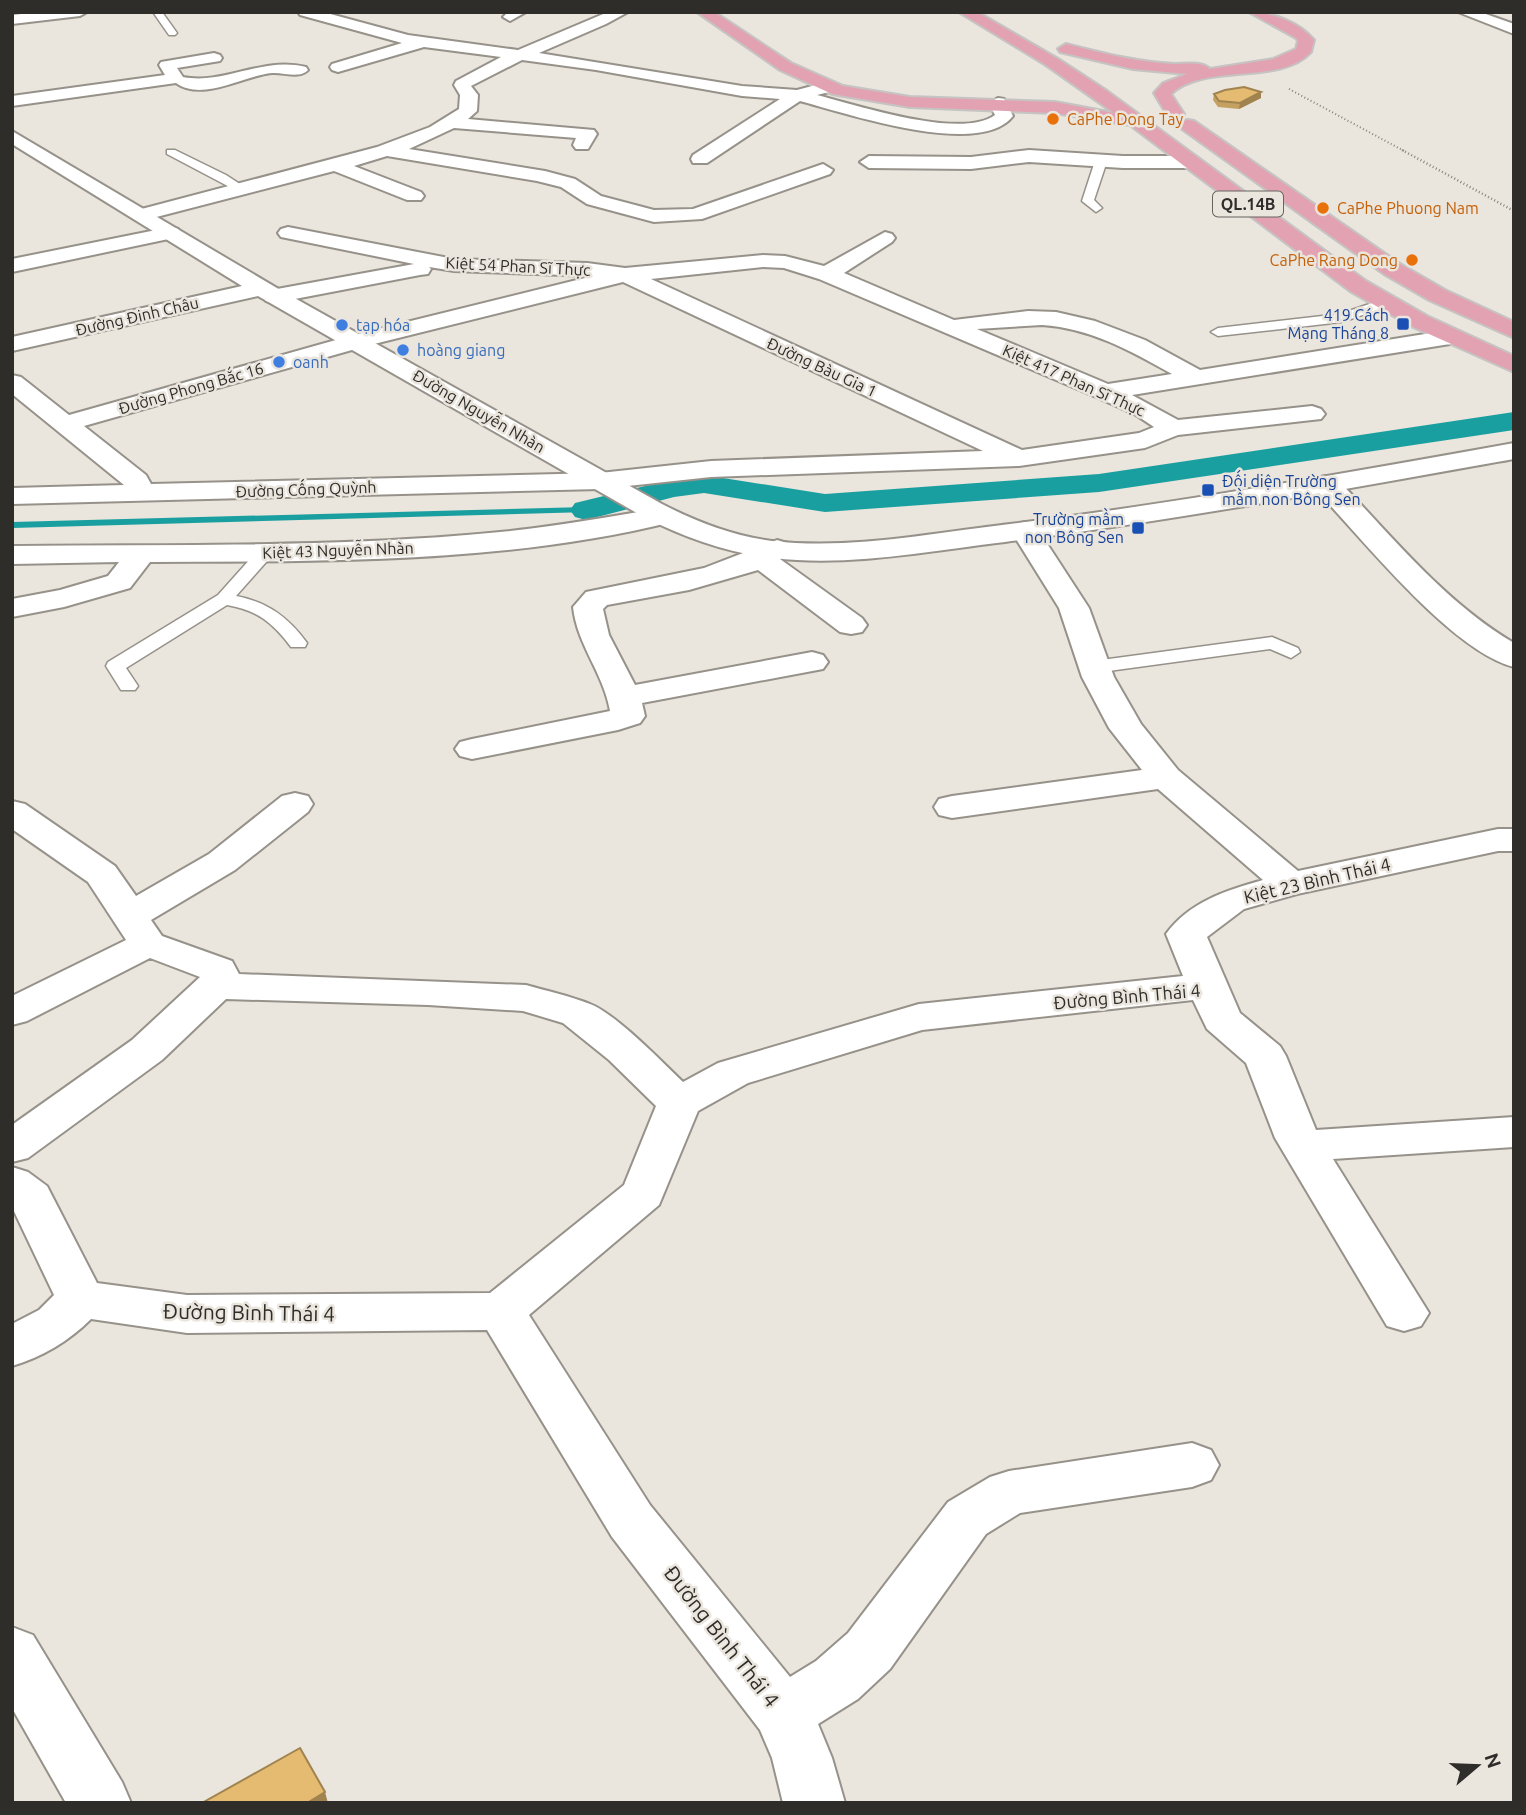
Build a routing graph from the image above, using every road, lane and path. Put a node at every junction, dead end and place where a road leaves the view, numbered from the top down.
1 (80, 12) edge
2 (157, 12) edge
3 (305, 12) edge
4 (621, 12) edge
5 (704, 12) edge
6 (966, 12) edge
7 (1255, 12) edge
8 (1465, 12) edge
9 (12, 20) edge
10 (1514, 29) edge
11 (172, 33) dead end
12 (422, 42) junction
13 (1058, 51) junction
14 (518, 55) junction
15 (214, 58) dead end
16 (245, 59) dead end
17 (1263, 66) junction
18 (265, 67) junction
19 (338, 67) dead end
20 (300, 70) dead end
21 (1232, 71) junction
22 (667, 78) junction
23 (174, 79) junction
24 (107, 87) junction
25 (827, 87) junction
26 (643, 92) dead end
27 (797, 94) junction
28 (126, 100) dead end
29 (12, 102) edge
30 (947, 102) junction
31 (998, 103) junction
32 (1175, 114) junction
33 (453, 123) junction
34 (12, 136) edge
35 (1163, 138) junction
36 (582, 145) dead end
37 (384, 151) junction
38 (171, 152) dead end
39 (700, 159) dead end
40 (1101, 161) junction
41 (869, 162) dead end
42 (1193, 162) junction
43 (335, 165) junction
44 (823, 170) dead end
45 (240, 195) junction
46 (414, 196) dead end
47 (1096, 208) dead end
48 (1514, 211) edge
49 (141, 215) junction
50 (171, 233) junction
51 (288, 233) dead end
52 (885, 238) dead end
53 (454, 265) junction
54 (12, 266) edge
55 (827, 274) junction
56 (625, 275) junction
57 (268, 292) junction
58 (1387, 302) junction
59 (954, 326) junction
60 (1514, 331) edge
61 (1218, 332) dead end
62 (1450, 337) junction
63 (358, 341) junction
64 (12, 344) edge
65 (1514, 365) edge
66 (1199, 379) junction
67 (12, 382) edge
68 (1105, 392) junction
69 (1312, 414) dead end
70 (64, 424) junction
71 (1173, 428) junction
72 (1514, 451) edge
73 (1019, 458) junction
74 (1326, 484) junction
75 (607, 485) junction
76 (142, 493) junction
77 (12, 496) edge
78 (657, 513) junction
79 (1025, 531) junction
80 (143, 552) junction
81 (266, 552) junction
82 (769, 554) junction
83 (12, 555) edge
84 (224, 599) junction
85 (12, 608) edge
86 (850, 625) dead end
87 (298, 643) dead end
88 (1291, 652) dead end
89 (1514, 657) edge
90 (812, 662) dead end
91 (1094, 667) junction
92 (128, 686) dead end
93 (625, 706) junction
94 (471, 749) dead end
95 (1166, 777) junction
96 (295, 804) dead end
97 (952, 807) dead end
98 (12, 812) edge
99 (1514, 841) edge
100 (1290, 884) junction
101 (139, 930) junction
102 (216, 986) junction
103 (1207, 986) junction
104 (12, 1012) edge
105 (679, 1103) junction
106 (1514, 1132) edge
107 (1302, 1146) junction
108 (12, 1147) edge
109 (12, 1183) edge
110 (80, 1299) junction
111 (502, 1311) junction
112 (1404, 1313) dead end
113 (12, 1347) edge
114 (1192, 1465) dead end
115 (12, 1653) edge
116 (783, 1713) junction
117 (100, 1803) edge
118 (814, 1803) edge

1 - 9 street
2 - 11 lane
3 - 12 street
4 - 14 street
5 - 25 highway
6 - 13 highway, QL.14B
7 - 17 highway
8 - 10 street
12 - 14 street
12 - 19 street
13 - 17 highway
13 - 30 highway
13 - 32 highway, QL.14B
13 - 35 highway, QL.14B
14 - 22 street
14 - 33 street
15 - 23 street
16 - 18 street
17 - 21 highway
18 - 20 street
18 - 23 street
21 - 32 highway
21 - 48 path
22 - 26 street
22 - 27 street
23 - 24 street
24 - 28 street
24 - 29 street
25 - 27 street
25 - 30 highway
27 - 31 street
27 - 39 street
30 - 31 highway
31 - 35 highway
32 - 60 highway, QL.14B
33 - 36 street
33 - 37 street
34 - 49 street, Đường Nguyễn Nhàn
35 - 42 highway, QL.14B
37 - 43 street
37 - 44 street
38 - 45 lane
40 - 41 street
40 - 42 street
40 - 47 lane
42 - 58 highway, QL.14B
43 - 45 street
43 - 46 street
45 - 49 street
49 - 50 street, Đường Nguyễn Nhàn
50 - 54 street
50 - 57 street, Đường Nguyễn Nhàn
51 - 53 street, Kiệt 54 Phan Sĩ Thực
52 - 55 street
53 - 56 street, Kiệt 54 Phan Sĩ Thực
53 - 57 street, Đường Đinh Châu
55 - 56 street, Kiệt 417 Phan Sĩ Thực
55 - 59 street, Kiệt 417 Phan Sĩ Thực
56 - 63 street, Đường Phong Bắc 16
56 - 73 street, Đường Bàu Gia 1
57 - 63 street, Đường Nguyễn Nhàn
57 - 64 street, Đường Đinh Châu
58 - 61 lane
58 - 62 highway, QL.14B
59 - 66 street
59 - 68 street, Kiệt 417 Phan Sĩ Thực
62 - 65 highway, QL.14B
62 - 66 street
63 - 70 street, Đường Phong Bắc 16
63 - 75 street, Đường Nguyễn Nhàn
66 - 68 street
67 - 70 street
68 - 71 street, Kiệt 417 Phan Sĩ Thực
69 - 71 street
70 - 76 street
71 - 73 street, Kiệt 417 Phan Sĩ Thực
72 - 74 street, Đường Nguyễn Nhàn
73 - 75 street, Kiệt 417 Phan Sĩ Thực
74 - 79 street, Đường Nguyễn Nhàn
74 - 89 street
75 - 76 street, Đường Cống Quỳnh
75 - 78 street, Đường Nguyễn Nhàn
76 - 77 street, Đường Cống Quỳnh
78 - 81 street, Kiệt 43 Nguyễn Nhàn
78 - 82 street, Đường Nguyễn Nhàn
79 - 82 street, Đường Nguyễn Nhàn
79 - 91 street
80 - 81 street, Kiệt 43 Nguyễn Nhàn
80 - 83 street, Kiệt 43 Nguyễn Nhàn
80 - 85 street
81 - 84 lane
82 - 86 street
82 - 93 street, Đường Nguyễn Nhàn
84 - 87 lane
84 - 92 lane
88 - 91 lane
90 - 93 street
91 - 95 street
93 - 94 street
95 - 97 street
95 - 100 street
96 - 101 street
98 - 101 street
99 - 100 street, Kiệt 23 Bình Thái 4
100 - 103 street, Kiệt 23 Bình Thái 4
101 - 102 street
101 - 104 street
102 - 105 street
102 - 108 street
103 - 105 street, Đường Bình Thái 4
103 - 107 street, Đường Bình Thái 4
105 - 111 street
106 - 107 street
107 - 112 street, Đường Bình Thái 4
109 - 110 street
110 - 111 street, Đường Bình Thái 4
110 - 113 street
111 - 116 street, Đường Bình Thái 4
114 - 116 street, Đường Bình Thái 4
115 - 117 street
116 - 118 street

